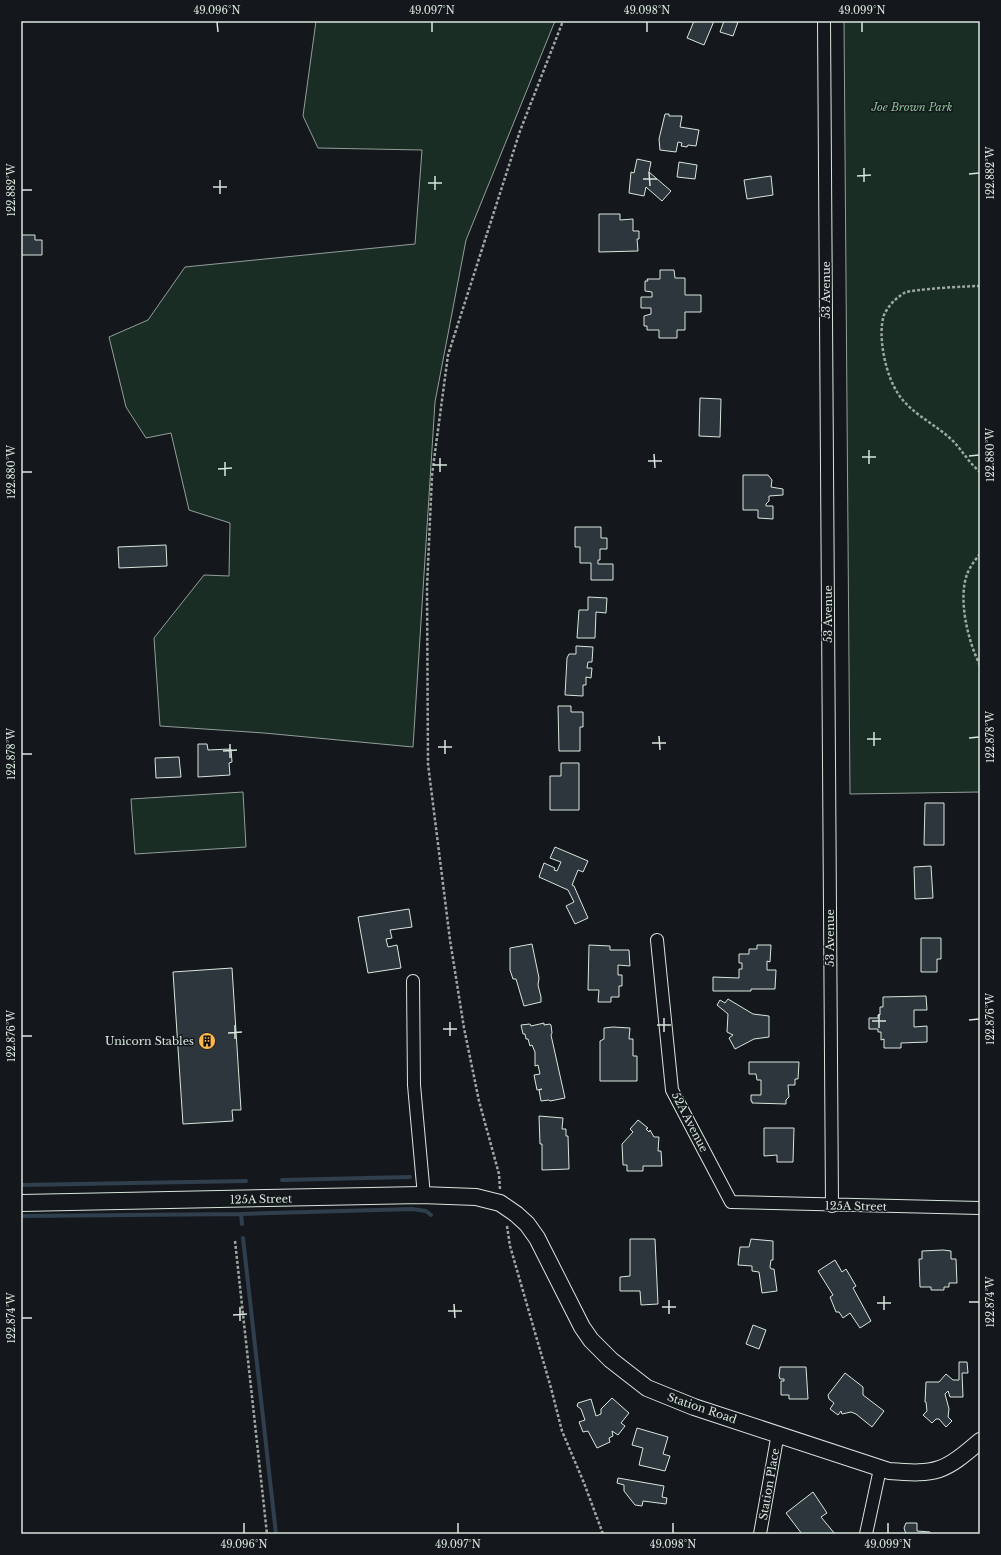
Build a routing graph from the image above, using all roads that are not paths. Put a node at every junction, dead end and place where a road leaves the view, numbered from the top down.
1 (824, 21) edge
2 (657, 940) dead end
3 (413, 981) dead end
4 (424, 1196) junction
5 (731, 1202) joint
6 (21, 1203) edge
7 (505, 1206) joint
8 (832, 1206) junction
9 (980, 1208) edge
10 (778, 1434) junction
11 (980, 1441) edge
12 (880, 1469) junction
13 (760, 1534) edge
14 (866, 1534) edge

1 - 8 street, 53 Avenue
2 - 5 street, 52A Avenue
3 - 4 street
4 - 6 street, 125A Street
4 - 7 street, 125A Street
5 - 8 street, 125A Street
7 - 10 street, Station Road
8 - 9 street, 125A Street
10 - 12 street, Station Road
10 - 13 street, Station Place
11 - 12 street, Station Road
12 - 14 street

